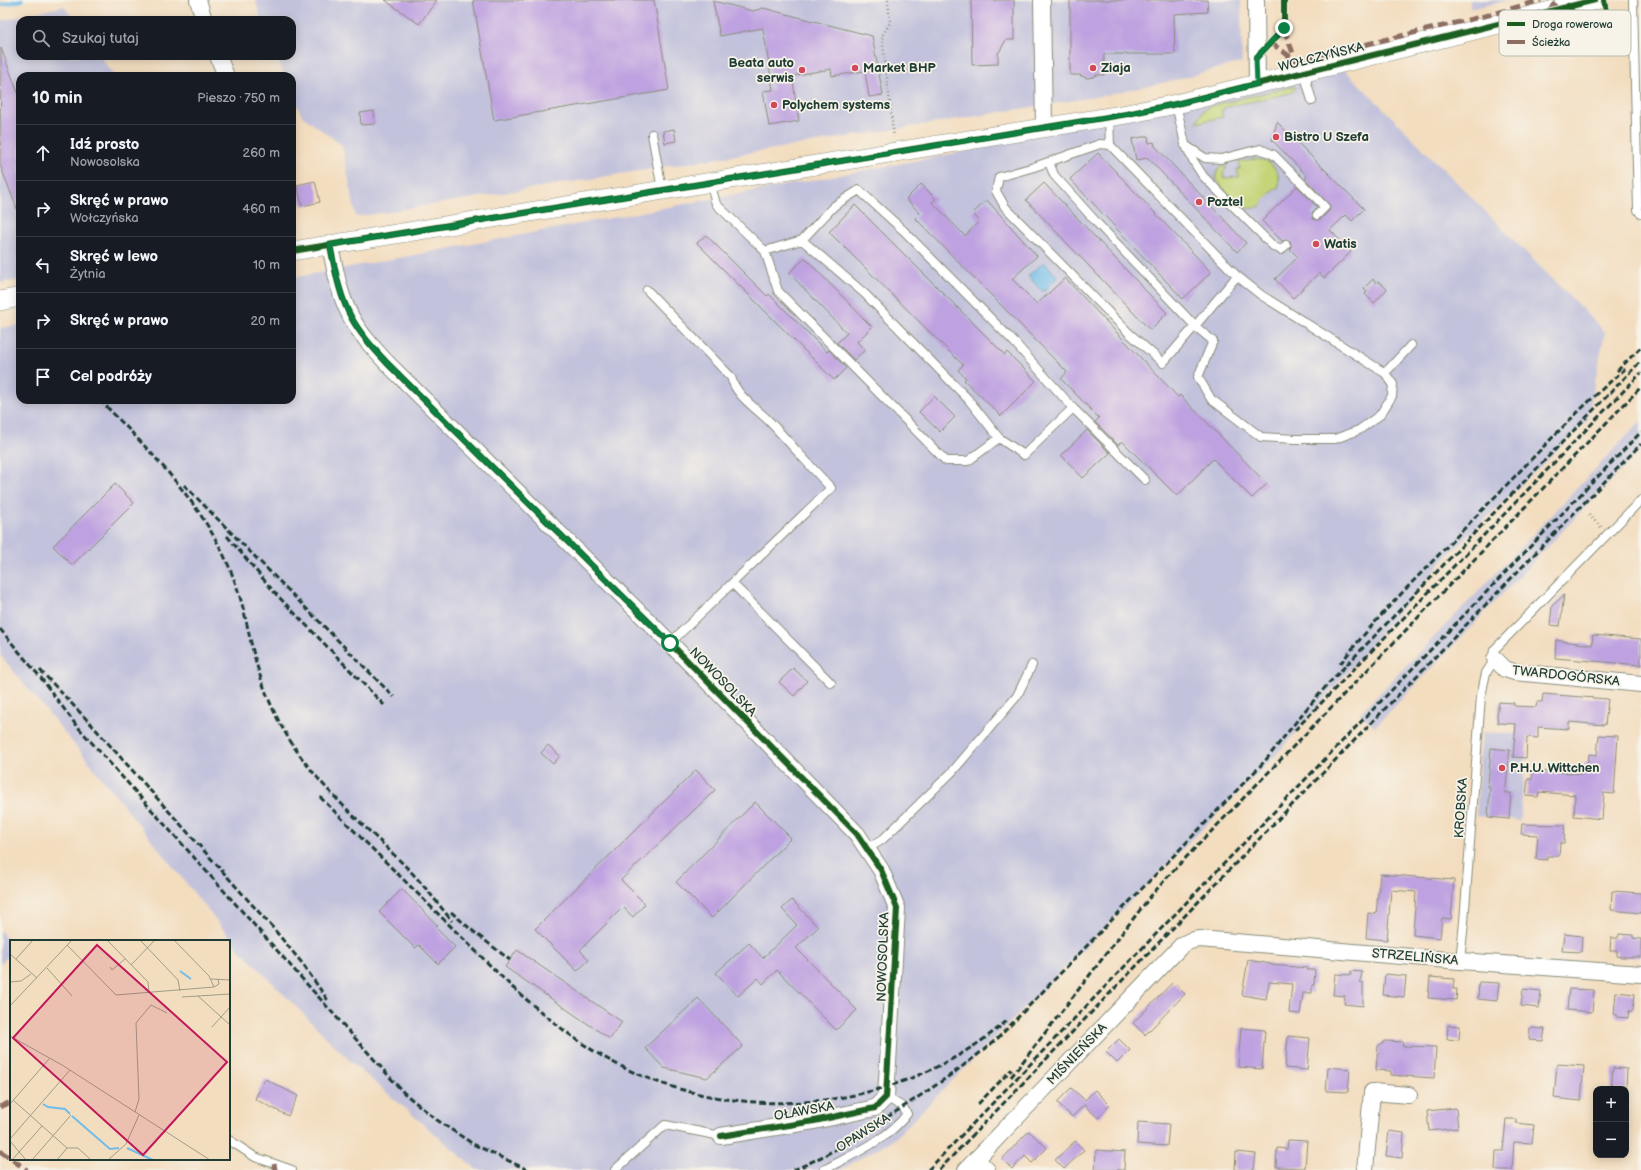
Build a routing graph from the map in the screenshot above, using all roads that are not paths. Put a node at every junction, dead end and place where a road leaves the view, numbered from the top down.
1 (198, 0) edge
2 (1042, 0) edge
3 (1256, 0) edge
4 (1595, 0) edge
5 (1633, 0) edge
6 (1555, 10) edge
7 (203, 16) edge
8 (1499, 24) edge
9 (220, 60) edge
10 (224, 72) edge
11 (1304, 72) junction
12 (1257, 84) junction
13 (1312, 101) dead end
14 (1176, 104) junction
15 (1110, 117) junction
16 (1044, 128) junction
17 (652, 134) dead end
18 (1185, 144) junction
19 (1110, 145) junction
20 (1049, 162) junction
21 (710, 182) junction
22 (662, 190) junction
23 (1641, 214) edge
24 (1317, 215) dead end
25 (802, 240) junction
26 (330, 245) junction
27 (1286, 245) dead end
28 (296, 251) edge
29 (765, 251) junction
30 (1237, 276) junction
31 (647, 290) dead end
32 (16, 298) edge
33 (0, 301) edge
34 (1195, 326) junction
35 (1411, 345) dead end
36 (1385, 373) junction
37 (1073, 408) junction
38 (999, 438) junction
39 (1145, 480) dead end
40 (1641, 500) edge
41 (733, 584) junction
42 (670, 643) junction
43 (1495, 659) junction
44 (1032, 665) dead end
45 (831, 683) dead end
46 (1641, 684) edge
47 (867, 849) junction
48 (1190, 941) joint
49 (1460, 961) junction
50 (1641, 974) edge
51 (1409, 1094) dead end
52 (886, 1097) junction
53 (721, 1136) joint
54 (230, 1141) edge
55 (976, 1166) edge
56 (292, 1170) edge
57 (615, 1170) edge
58 (824, 1170) edge
59 (1365, 1170) edge

1 - 7 street
2 - 16 street
3 - 12 street
4 - 6 street, WOŁCZYŃSKA
5 - 23 lane
8 - 11 street, WOŁCZYŃSKA
9 - 10 street
11 - 12 street, WOŁCZYŃSKA
11 - 13 lane
12 - 14 street, WOŁCZYŃSKA
14 - 15 street, WOŁCZYŃSKA
14 - 18 lane
15 - 16 street, WOŁCZYŃSKA
15 - 19 lane
16 - 21 street, WOŁCZYŃSKA
17 - 22 lane
18 - 24 lane
18 - 27 lane
19 - 20 lane
19 - 30 lane
20 - 34 lane
20 - 34 lane
21 - 22 street, WOŁCZYŃSKA
21 - 29 lane
22 - 26 street, WOŁCZYŃSKA
25 - 29 lane
25 - 37 lane
25 - 38 lane
26 - 28 street, WOŁCZYŃSKA
26 - 42 street, NOWOSOLSKA
29 - 38 lane
30 - 34 lane
30 - 36 lane
31 - 41 lane
32 - 33 street
34 - 36 lane
35 - 36 lane
37 - 38 lane
37 - 39 lane
40 - 43 lane, KROBSKA
41 - 42 lane
41 - 45 lane
42 - 47 street, NOWOSOLSKA
43 - 46 street, TWARDOGÓRSKA
43 - 49 lane, KROBSKA
44 - 47 lane
47 - 52 street, NOWOSOLSKA
48 - 49 street, STRZELIŃSKA
48 - 55 street, MIŚNIEŃSKA
49 - 50 street, STRZELIŃSKA
51 - 59 street
52 - 53 street, OŁAWSKA
52 - 58 lane, OPAWSKA
53 - 57 lane, OŁAWSKA
54 - 56 lane

